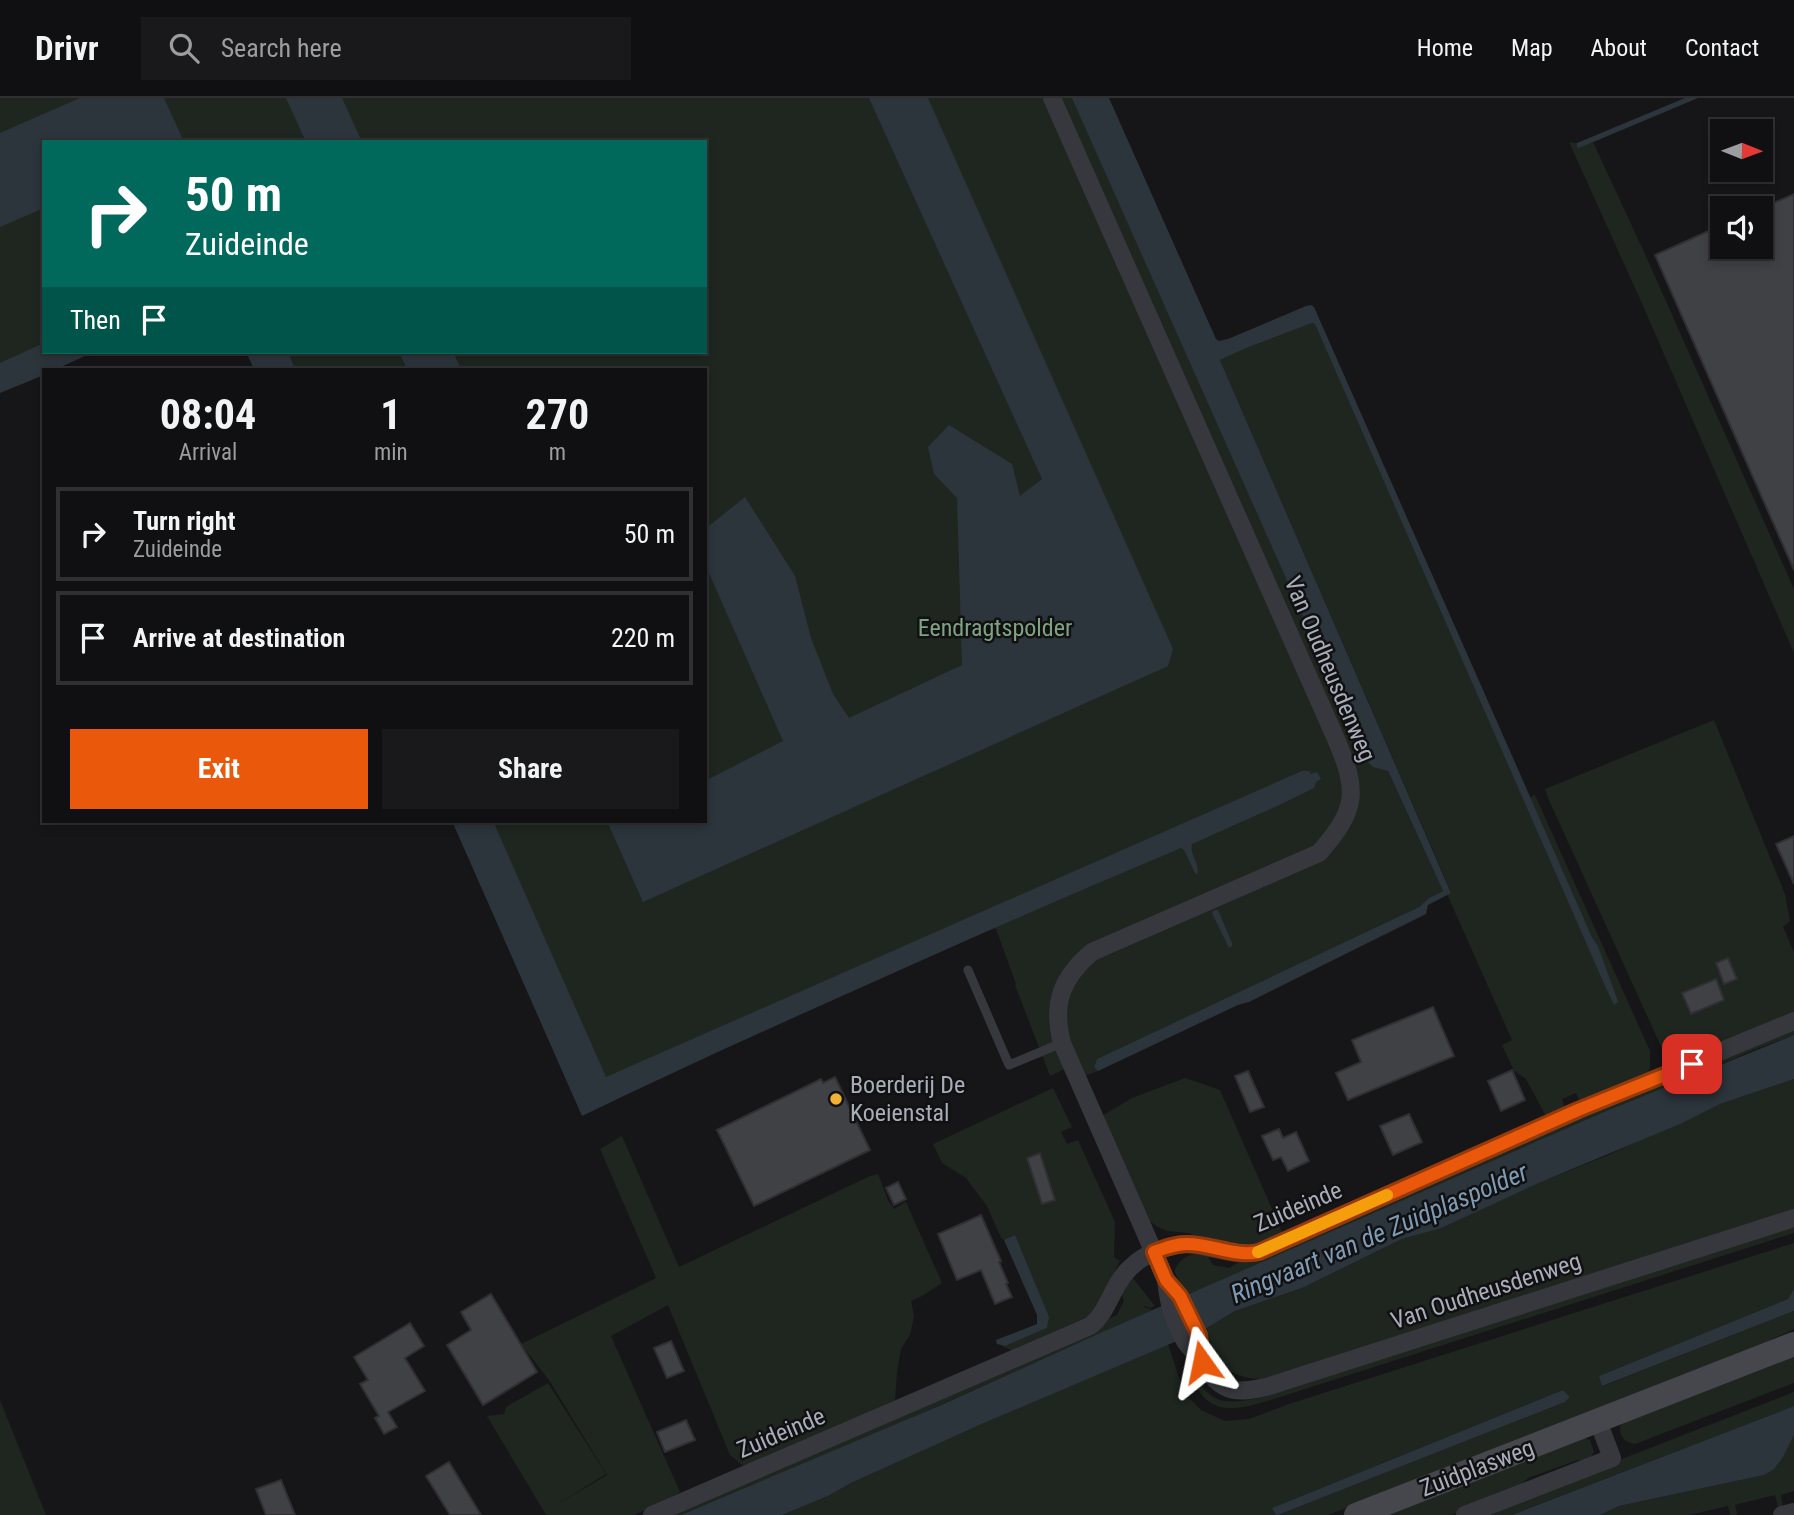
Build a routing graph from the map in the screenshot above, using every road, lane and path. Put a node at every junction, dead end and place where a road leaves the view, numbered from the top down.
1 (1052, 98) edge
2 (968, 970) dead end
3 (1794, 1021) edge
4 (1062, 1043) junction
5 (1794, 1218) edge
6 (1154, 1252) junction
7 (1794, 1344) edge
8 (1598, 1421) junction
9 (1794, 1512) edge
10 (652, 1515) edge
11 (1356, 1515) edge
12 (1465, 1515) edge
13 (1782, 1515) edge

1 - 4 street, Van Oudheusdenweg
2 - 4 lane
3 - 6 street, Zuideinde
4 - 6 street, Van Oudheusdenweg
5 - 6 street, Van Oudheusdenweg
6 - 10 street, Zuideinde
7 - 8 main road, Zuidplasweg
8 - 11 main road, Zuidplasweg
8 - 12 street, Zuidplasweg
9 - 13 street

